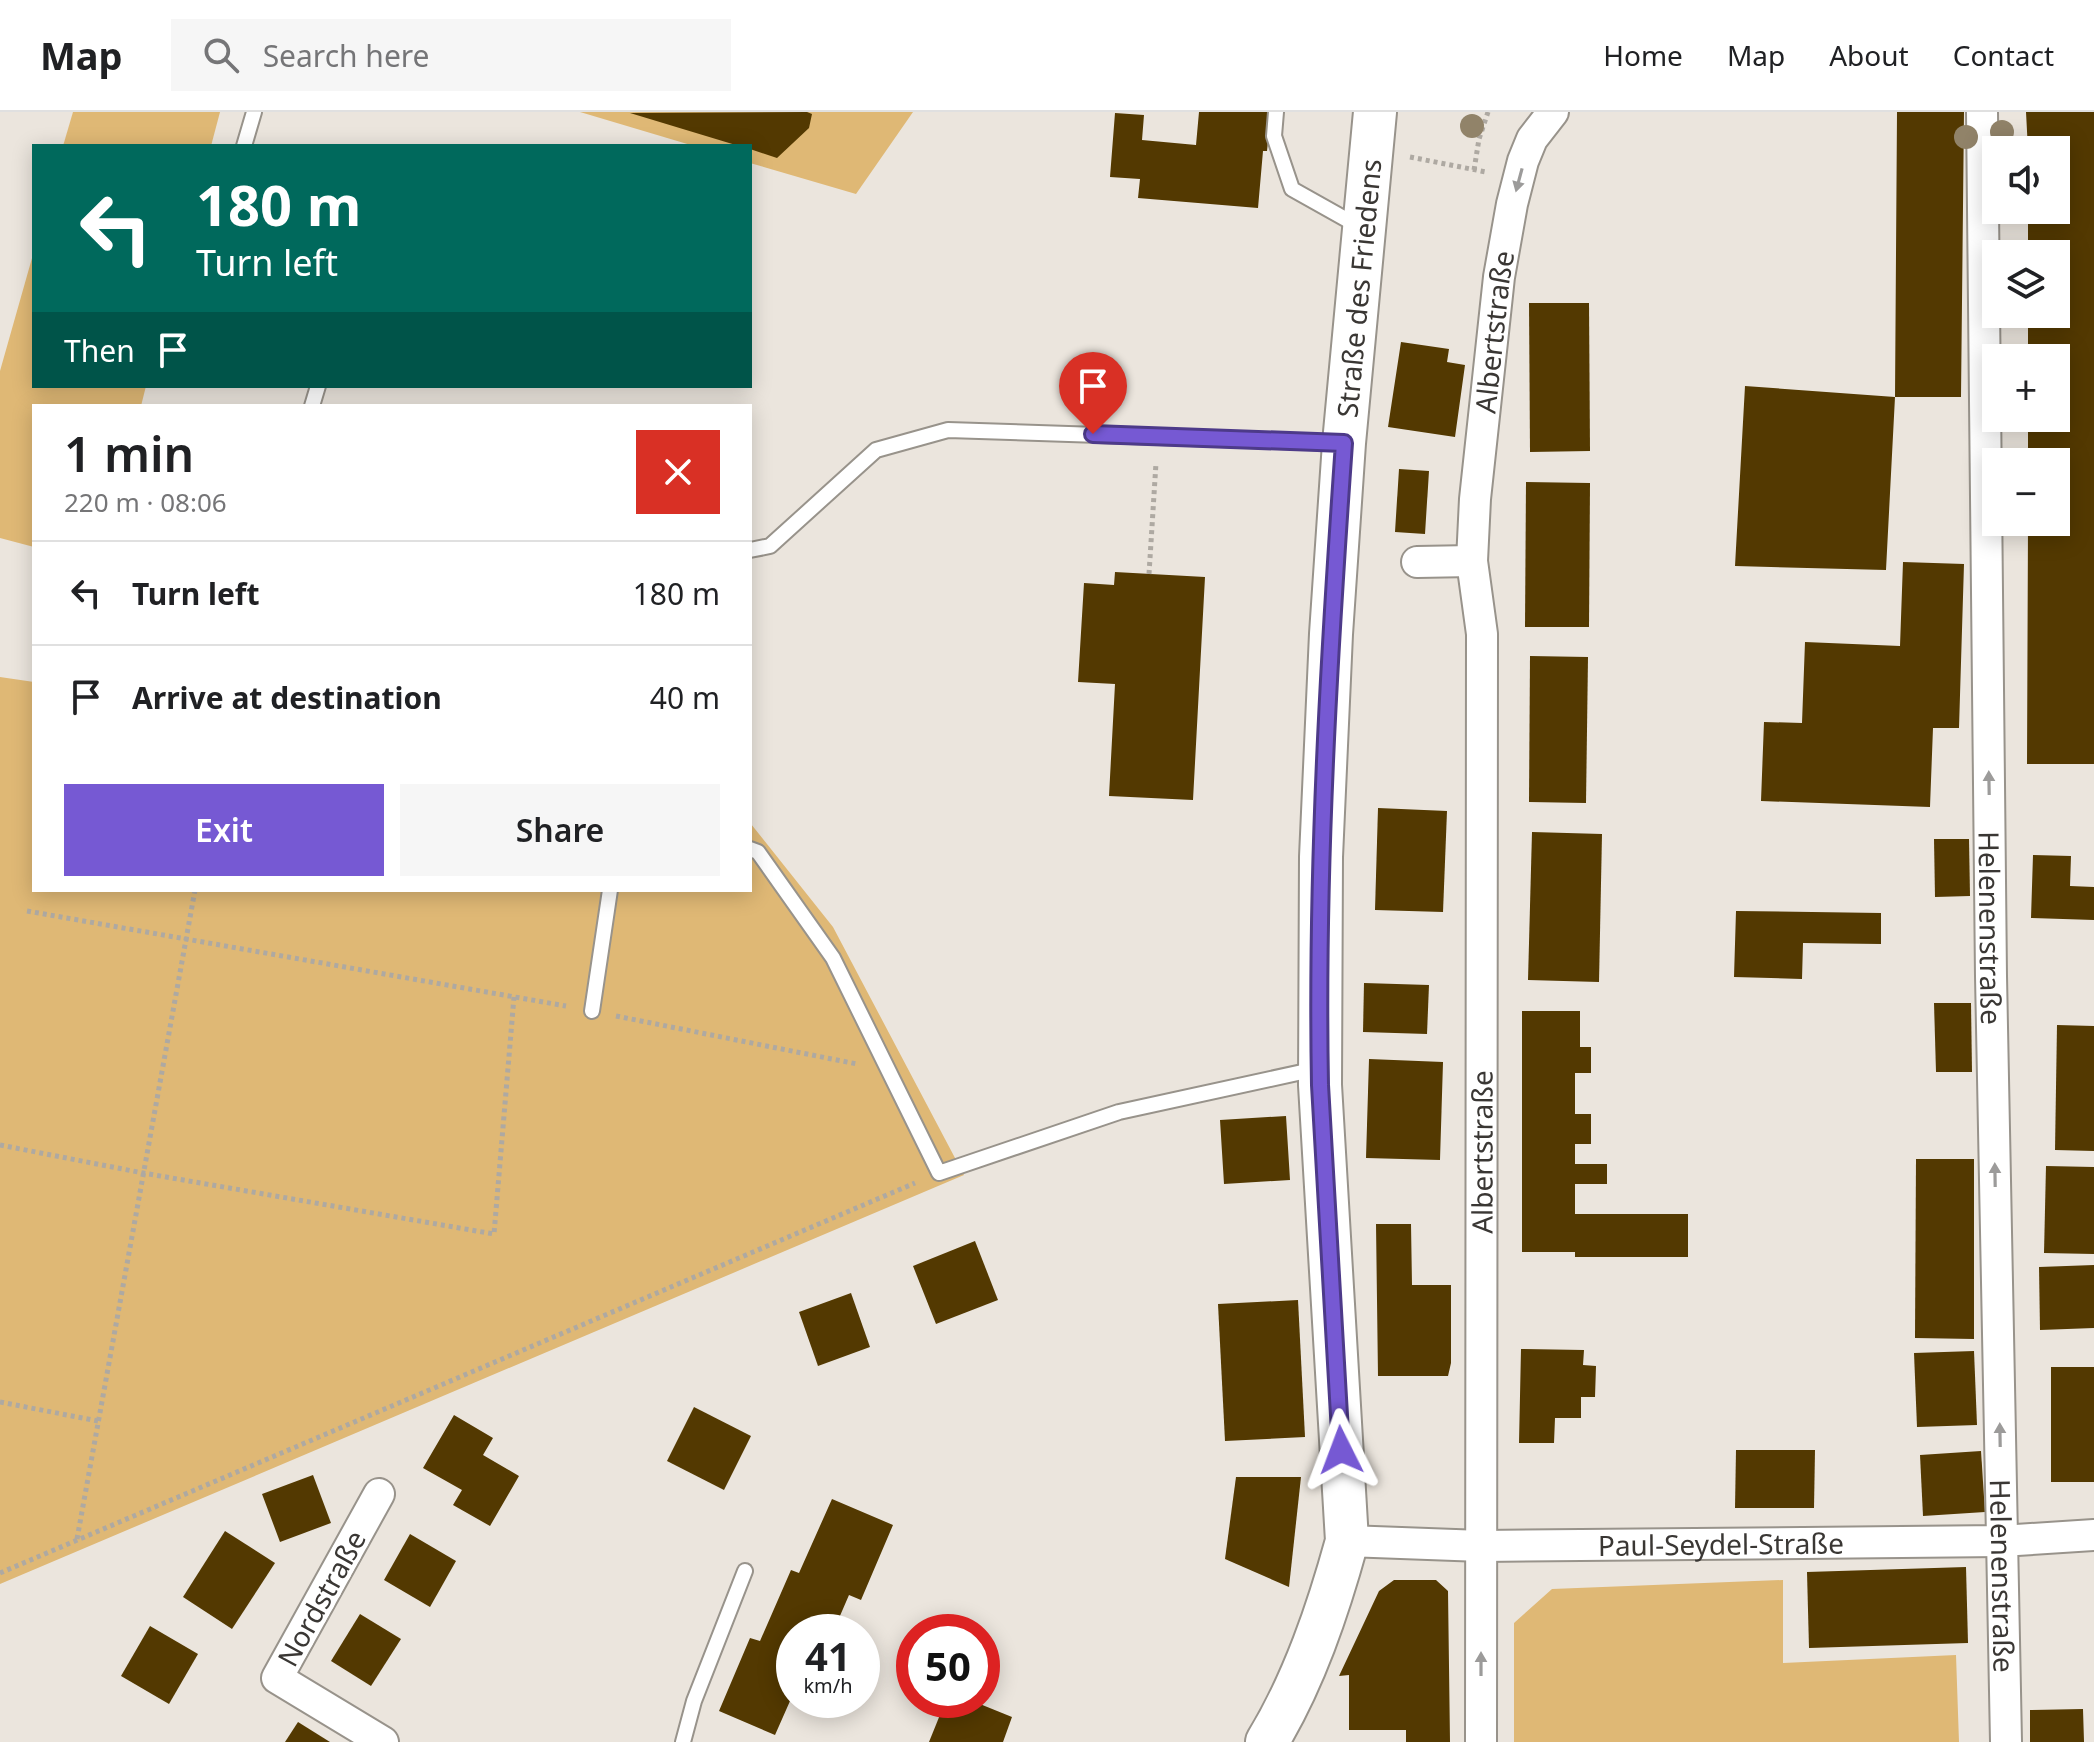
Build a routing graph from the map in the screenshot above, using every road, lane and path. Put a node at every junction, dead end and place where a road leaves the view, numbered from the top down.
1 (254, 112) edge
2 (1276, 112) edge
3 (1375, 112) edge
4 (1488, 112) edge
5 (1553, 112) edge
6 (1982, 112) edge
7 (245, 144) edge
8 (1436, 162) dead end
9 (1363, 229) junction
10 (1158, 436) junction
11 (1344, 443) junction
12 (752, 550) edge
13 (1472, 561) junction
14 (1417, 562) dead end
15 (1149, 574) dead end
16 (752, 850) edge
17 (195, 892) edge
18 (610, 892) edge
19 (27, 911) dead end
20 (186, 939) junction
21 (514, 997) junction
22 (592, 1011) junction
23 (1320, 1068) junction
24 (889, 1071) junction
25 (0, 1145) edge
26 (143, 1173) junction
27 (939, 1173) junction
28 (0, 1402) edge
29 (98, 1421) junction
30 (379, 1494) dead end
31 (2094, 1535) edge
32 (77, 1540) junction
33 (1347, 1541) junction
34 (2001, 1541) junction
35 (1482, 1546) junction
36 (745, 1571) dead end
37 (0, 1573) edge
38 (383, 1742) edge
39 (683, 1742) edge
40 (1267, 1742) edge
41 (1481, 1742) edge
42 (2006, 1742) edge

1 - 7 lane
2 - 9 lane
3 - 9 main road, Straße des Friedens
4 - 8 path
5 -> 13 street, Albertstraße
34 -> 6 street, Helenenstraße
9 - 11 main road, Straße des Friedens
10 - 11 lane
10 - 12 lane
10 - 15 path
11 - 23 main road, Straße des Friedens
13 - 14 street
13 - 35 street, Albertstraße
16 - 24 lane
17 - 20 path
18 - 22 lane
19 - 20 path
20 - 21 path
20 - 26 path
21 - 22 path
21 - 26 path
22 - 24 path
23 - 27 lane
23 - 33 main road, Straße des Friedens
24 - 27 lane
25 - 26 path
26 - 29 path
27 - 32 path
28 - 29 path
29 - 32 path
30 - 38 street, Nordstraße
31 - 34 street, Paul-Seydel-Straße
32 - 37 path
33 - 35 street, Paul-Seydel-Straße
33 - 40 main road, Straße des Friedens
34 - 35 street, Paul-Seydel-Straße
34 - 42 street, Helenenstraße
41 -> 35 street, Albertstraße
36 - 39 lane

